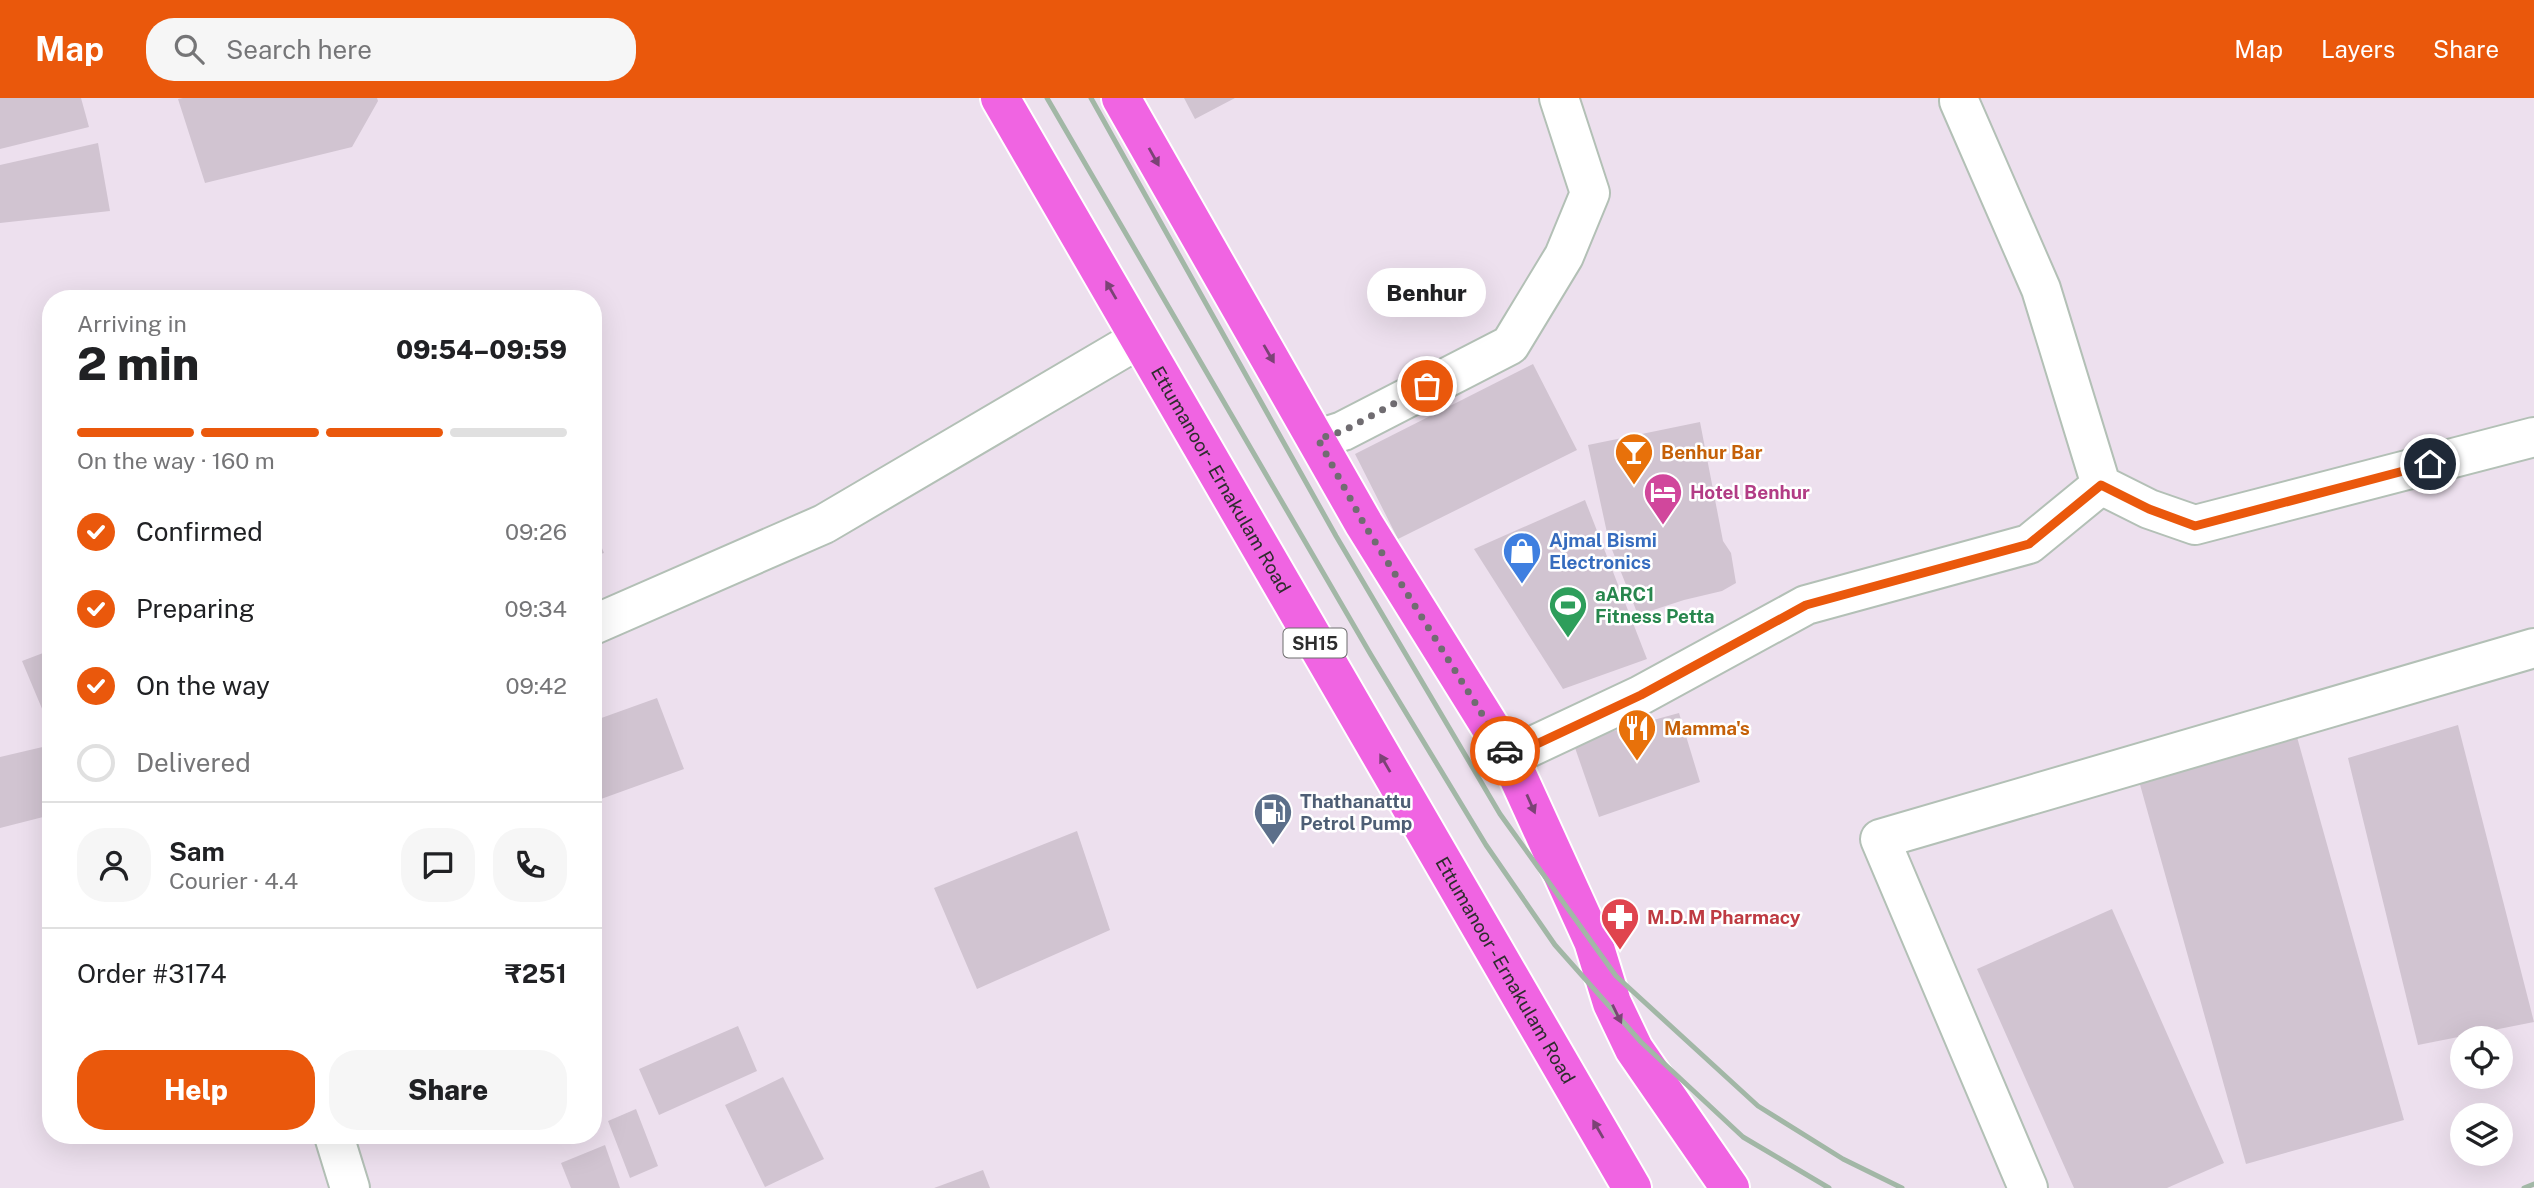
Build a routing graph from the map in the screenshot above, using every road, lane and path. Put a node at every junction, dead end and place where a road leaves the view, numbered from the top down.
1 (1000, 98) edge
2 (1121, 98) edge
3 (1559, 98) edge
4 (1959, 101) dead end
5 (1139, 339) junction
6 (2534, 437) edge
7 (1318, 439) junction
8 (2101, 485) junction
9 (602, 621) edge
10 (2534, 648) edge
11 (1509, 757) junction
12 (336, 1144) edge
13 (350, 1188) edge
14 (1632, 1188) edge
15 (1730, 1188) edge
16 (2028, 1188) edge

5 -> 1 main road, Ettumanoor - Ernakulam Road / SH15
2 -> 7 main road
3 - 7 street
4 - 8 street
5 - 9 street
14 -> 5 main road, Ettumanoor - Ernakulam Road / SH15
6 - 8 street
7 - 11 main road
8 - 11 street
10 - 16 street
11 -> 15 main road
12 - 13 street

